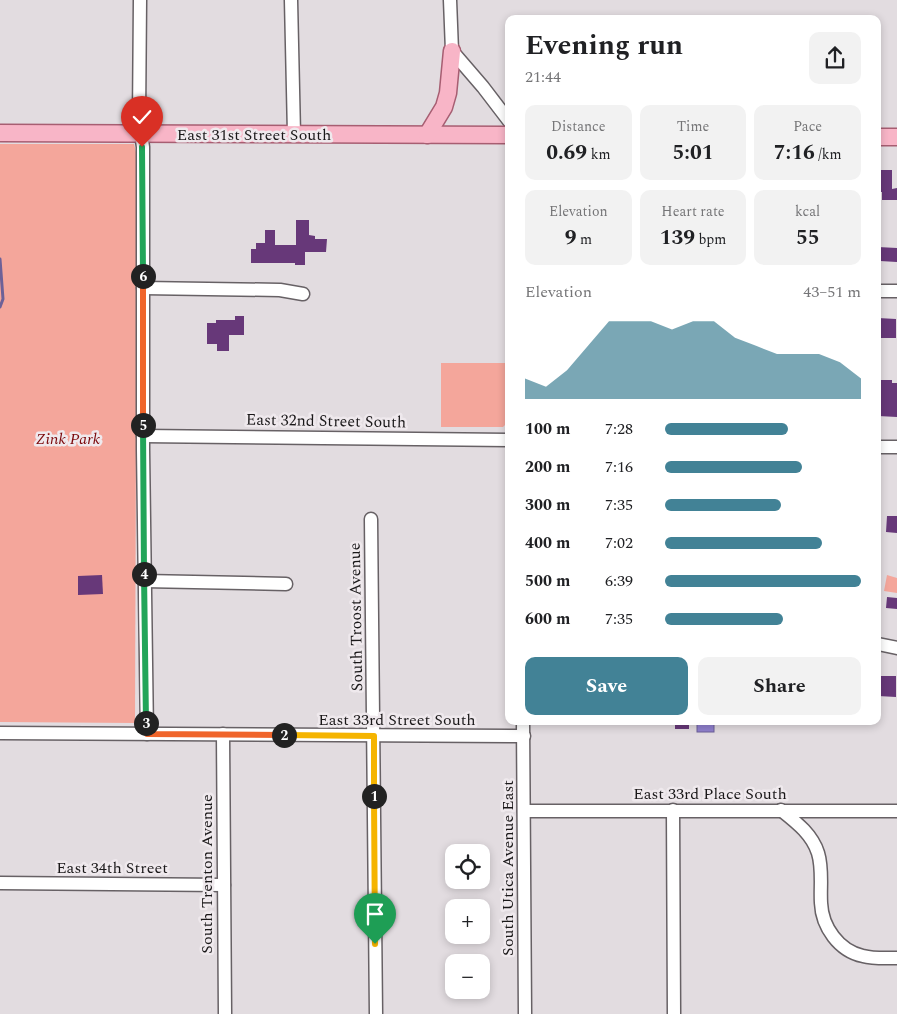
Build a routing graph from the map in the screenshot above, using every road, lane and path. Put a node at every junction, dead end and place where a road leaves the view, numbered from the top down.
1 (140, 0) edge
2 (291, 0) edge
3 (450, 0) edge
4 (452, 51) junction
5 (505, 116) edge
6 (0, 133) edge
7 (141, 134) junction
8 (294, 134) junction
9 (427, 135) junction
10 (505, 135) edge
11 (881, 137) edge
12 (897, 137) edge
13 (143, 288) junction
14 (881, 290) edge
15 (897, 291) edge
16 (303, 294) dead end
17 (143, 436) junction
18 (505, 440) edge
19 (881, 447) edge
20 (897, 447) edge
21 (371, 519) dead end
22 (144, 581) junction
23 (286, 584) dead end
24 (881, 645) edge
25 (897, 648) edge
26 (523, 725) edge
27 (0, 733) edge
28 (147, 734) junction
29 (223, 734) junction
30 (374, 736) junction
31 (524, 736) junction
32 (673, 810) junction
33 (781, 810) junction
34 (524, 811) junction
35 (897, 811) edge
36 (0, 884) edge
37 (224, 885) junction
38 (897, 958) edge
39 (225, 1014) edge
40 (376, 1014) edge
41 (525, 1014) edge
42 (674, 1014) edge

1 - 7 street
2 - 8 street
3 - 4 street
4 - 5 street
4 - 9 main road
6 - 7 main road, East 31st Street South
7 - 8 main road, East 31st Street South
7 - 13 street
8 - 9 main road, East 31st Street South
9 - 10 main road, East 31st Street South
11 - 12 main road
13 - 16 street
13 - 17 street
14 - 15 street
17 - 18 street, East 32nd Street South
17 - 22 street
19 - 20 street
21 - 30 street, South Troost Avenue
22 - 23 street
22 - 28 street
24 - 25 street
26 - 31 street, South Utica Avenue East
27 - 28 street, East 33rd Street South
28 - 29 street, East 33rd Street South
29 - 30 street, East 33rd Street South
29 - 37 street, South Trenton Avenue
30 - 31 street, East 33rd Street South
30 - 40 street, South Troost Avenue
31 - 34 street, South Utica Avenue East
32 - 33 street, East 33rd Place South
32 - 34 street, East 33rd Place South
32 - 42 street
33 - 35 street, East 33rd Place South
33 - 38 street
34 - 41 street, South Utica Avenue East
36 - 37 street, East 34th Street
37 - 39 street, South Trenton Avenue

